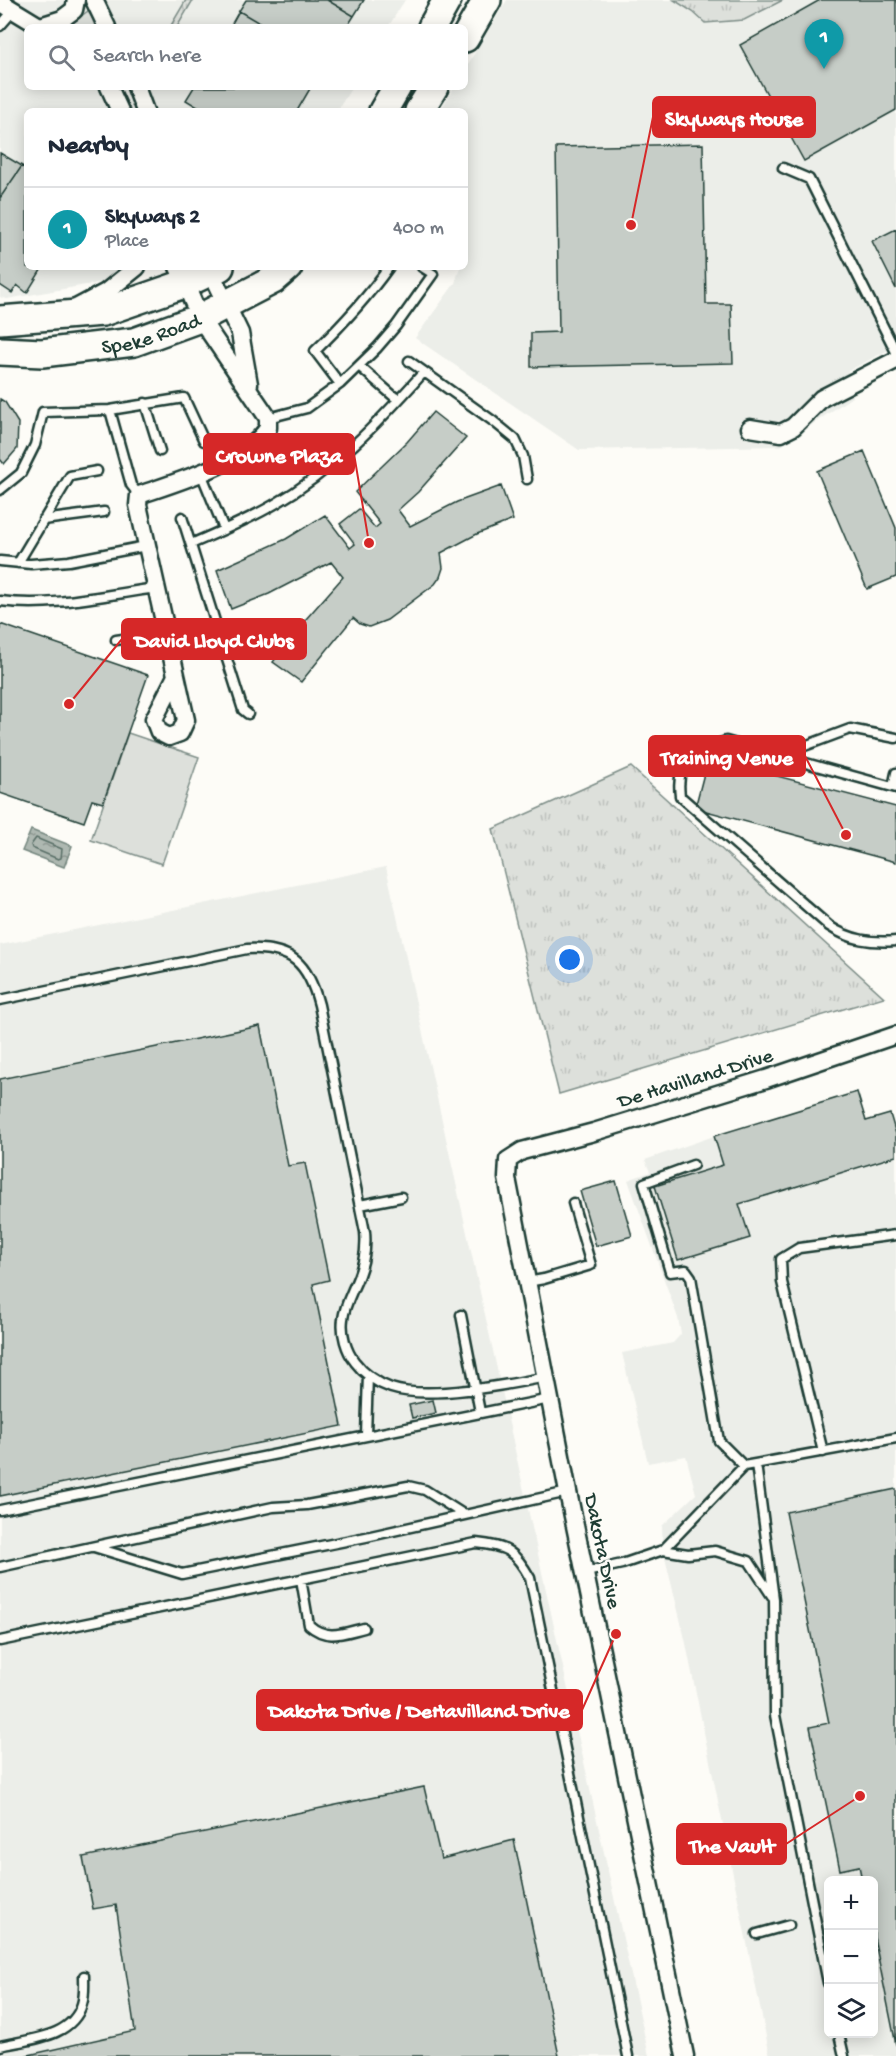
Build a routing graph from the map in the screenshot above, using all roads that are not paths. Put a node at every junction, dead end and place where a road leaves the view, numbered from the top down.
1 (76, 0) edge
2 (94, 0) edge
3 (447, 0) edge
4 (487, 0) edge
5 (7, 6) edge
6 (36, 24) edge
7 (49, 24) edge
8 (106, 24) edge
9 (434, 24) edge
10 (0, 26) edge
11 (468, 33) edge
12 (110, 90) edge
13 (137, 90) edge
14 (395, 90) edge
15 (432, 90) edge
16 (119, 108) edge
17 (144, 108) edge
18 (385, 108) edge
19 (421, 108) edge
20 (783, 168) dead end
21 (133, 270) edge
22 (208, 270) edge
23 (213, 270) edge
24 (285, 270) edge
25 (387, 270) edge
26 (427, 270) edge
27 (181, 276) edge
28 (255, 290) junction
29 (227, 304) junction
30 (60, 316) junction
31 (200, 318) junction
32 (0, 320) edge
33 (240, 333) junction
34 (0, 351) edge
35 (896, 352) edge
36 (896, 360) edge
37 (409, 361) dead end
38 (359, 366) junction
39 (423, 373) junction
40 (340, 384) junction
41 (250, 391) junction
42 (398, 400) junction
43 (145, 403) junction
44 (110, 410) junction
45 (268, 418) junction
46 (750, 428) dead end
47 (204, 441) dead end
48 (160, 451) dead end
49 (97, 471) dead end
50 (201, 472) junction
51 (527, 479) dead end
52 (0, 490) edge
53 (139, 495) junction
54 (104, 512) dead end
55 (182, 517) dead end
56 (43, 520) junction
57 (224, 529) junction
58 (191, 544) junction
59 (146, 546) junction
60 (0, 561) edge
61 (18, 562) junction
62 (156, 588) junction
63 (0, 601) edge
64 (165, 633) junction
65 (116, 640) dead end
66 (175, 678) dead end
67 (248, 714) dead end
68 (896, 738) edge
69 (790, 758) junction
70 (896, 772) edge
71 (894, 787) edge
72 (896, 941) edge
73 (0, 1000) edge
74 (896, 1035) edge
75 (508, 1160) joint
76 (693, 1166) dead end
77 (401, 1197) dead end
78 (573, 1203) dead end
79 (360, 1205) junction
80 (896, 1235) edge
81 (527, 1282) junction
82 (461, 1315) dead end
83 (368, 1375) junction
84 (546, 1377) junction
85 (475, 1389) junction
86 (550, 1399) junction
87 (480, 1412) junction
88 (366, 1435) junction
89 (896, 1438) edge
90 (823, 1452) junction
91 (756, 1464) junction
92 (744, 1466) junction
93 (568, 1492) junction
94 (0, 1510) edge
95 (463, 1514) junction
96 (94, 1547) junction
97 (663, 1550) junction
98 (0, 1567) edge
99 (586, 1572) junction
100 (301, 1579) junction
101 (774, 1599) junction
102 (364, 1628) dead end
103 (0, 1641) edge
104 (789, 1925) dead end
105 (757, 1934) dead end
106 (824, 1963) edge
107 (84, 1976) dead end
108 (840, 2038) edge
109 (0, 2046) edge
110 (628, 2056) edge
111 (685, 2056) edge
112 (844, 2056) edge

1 - 7 street
2 - 8 street
3 - 9 highway
4 - 11 highway
5 - 6 street
5 - 10 lane
12 - 16 street
13 - 17 street
14 - 18 highway
15 - 19 highway
20 - 35 lane
21 - 30 street
22 - 27 highway, Speke Road
23 - 29 street
24 - 28 highway, Speke Road
25 - 40 lane
26 - 38 lane
27 - 30 highway, Speke Road
27 - 31 street
28 - 29 highway, Speke Road
28 - 33 street
29 - 31 highway, Speke Road
29 - 33 street
30 - 32 highway, Speke Road
31 - 34 highway, Speke Road
31 - 41 street
33 - 41 street
36 - 46 street
37 - 39 lane
38 - 40 lane
38 - 42 lane
39 - 42 lane
39 - 51 lane
40 - 45 lane
41 - 45 street
42 - 57 lane
43 - 44 lane
43 - 47 lane
43 - 48 lane
44 - 52 lane
44 - 53 lane
45 - 50 street
49 - 56 lane
50 - 53 street
50 - 57 lane
53 - 59 street
54 - 56 lane
55 - 58 lane
56 - 61 lane
57 - 58 lane
58 - 67 lane
59 - 61 lane
59 - 62 street
60 - 61 lane
62 - 63 lane
62 - 64 street
64 - 65 lane
64 - 66 street
68 - 69 lane
69 - 71 lane
69 - 72 lane
70 - 71 lane
73 - 79 lane
74 - 75 street, De Havilland Drive
75 - 81 street, Dakota Drive
76 - 92 lane
77 - 79 lane
78 - 81 lane
79 - 83 lane
80 - 90 lane
81 - 84 street, Dakota Drive
82 - 85 lane
83 - 85 lane
83 - 88 lane
84 - 85 lane
84 - 86 street, Dakota Drive
85 - 87 lane
86 - 87 lane
86 - 93 street, Dakota Drive
87 - 88 lane
88 - 94 lane
89 - 90 lane
90 - 91 lane
91 - 92 lane
91 - 101 lane
92 - 97 lane
93 - 95 lane
93 - 99 street, Dakota Drive
95 - 96 lane
95 - 96 lane
96 - 98 lane
97 - 99 lane
97 - 101 lane
99 - 111 street, Dakota Drive
100 - 102 lane
100 - 103 lane
100 - 110 lane
101 - 106 lane
104 - 105 lane
107 - 109 lane
108 - 112 lane

